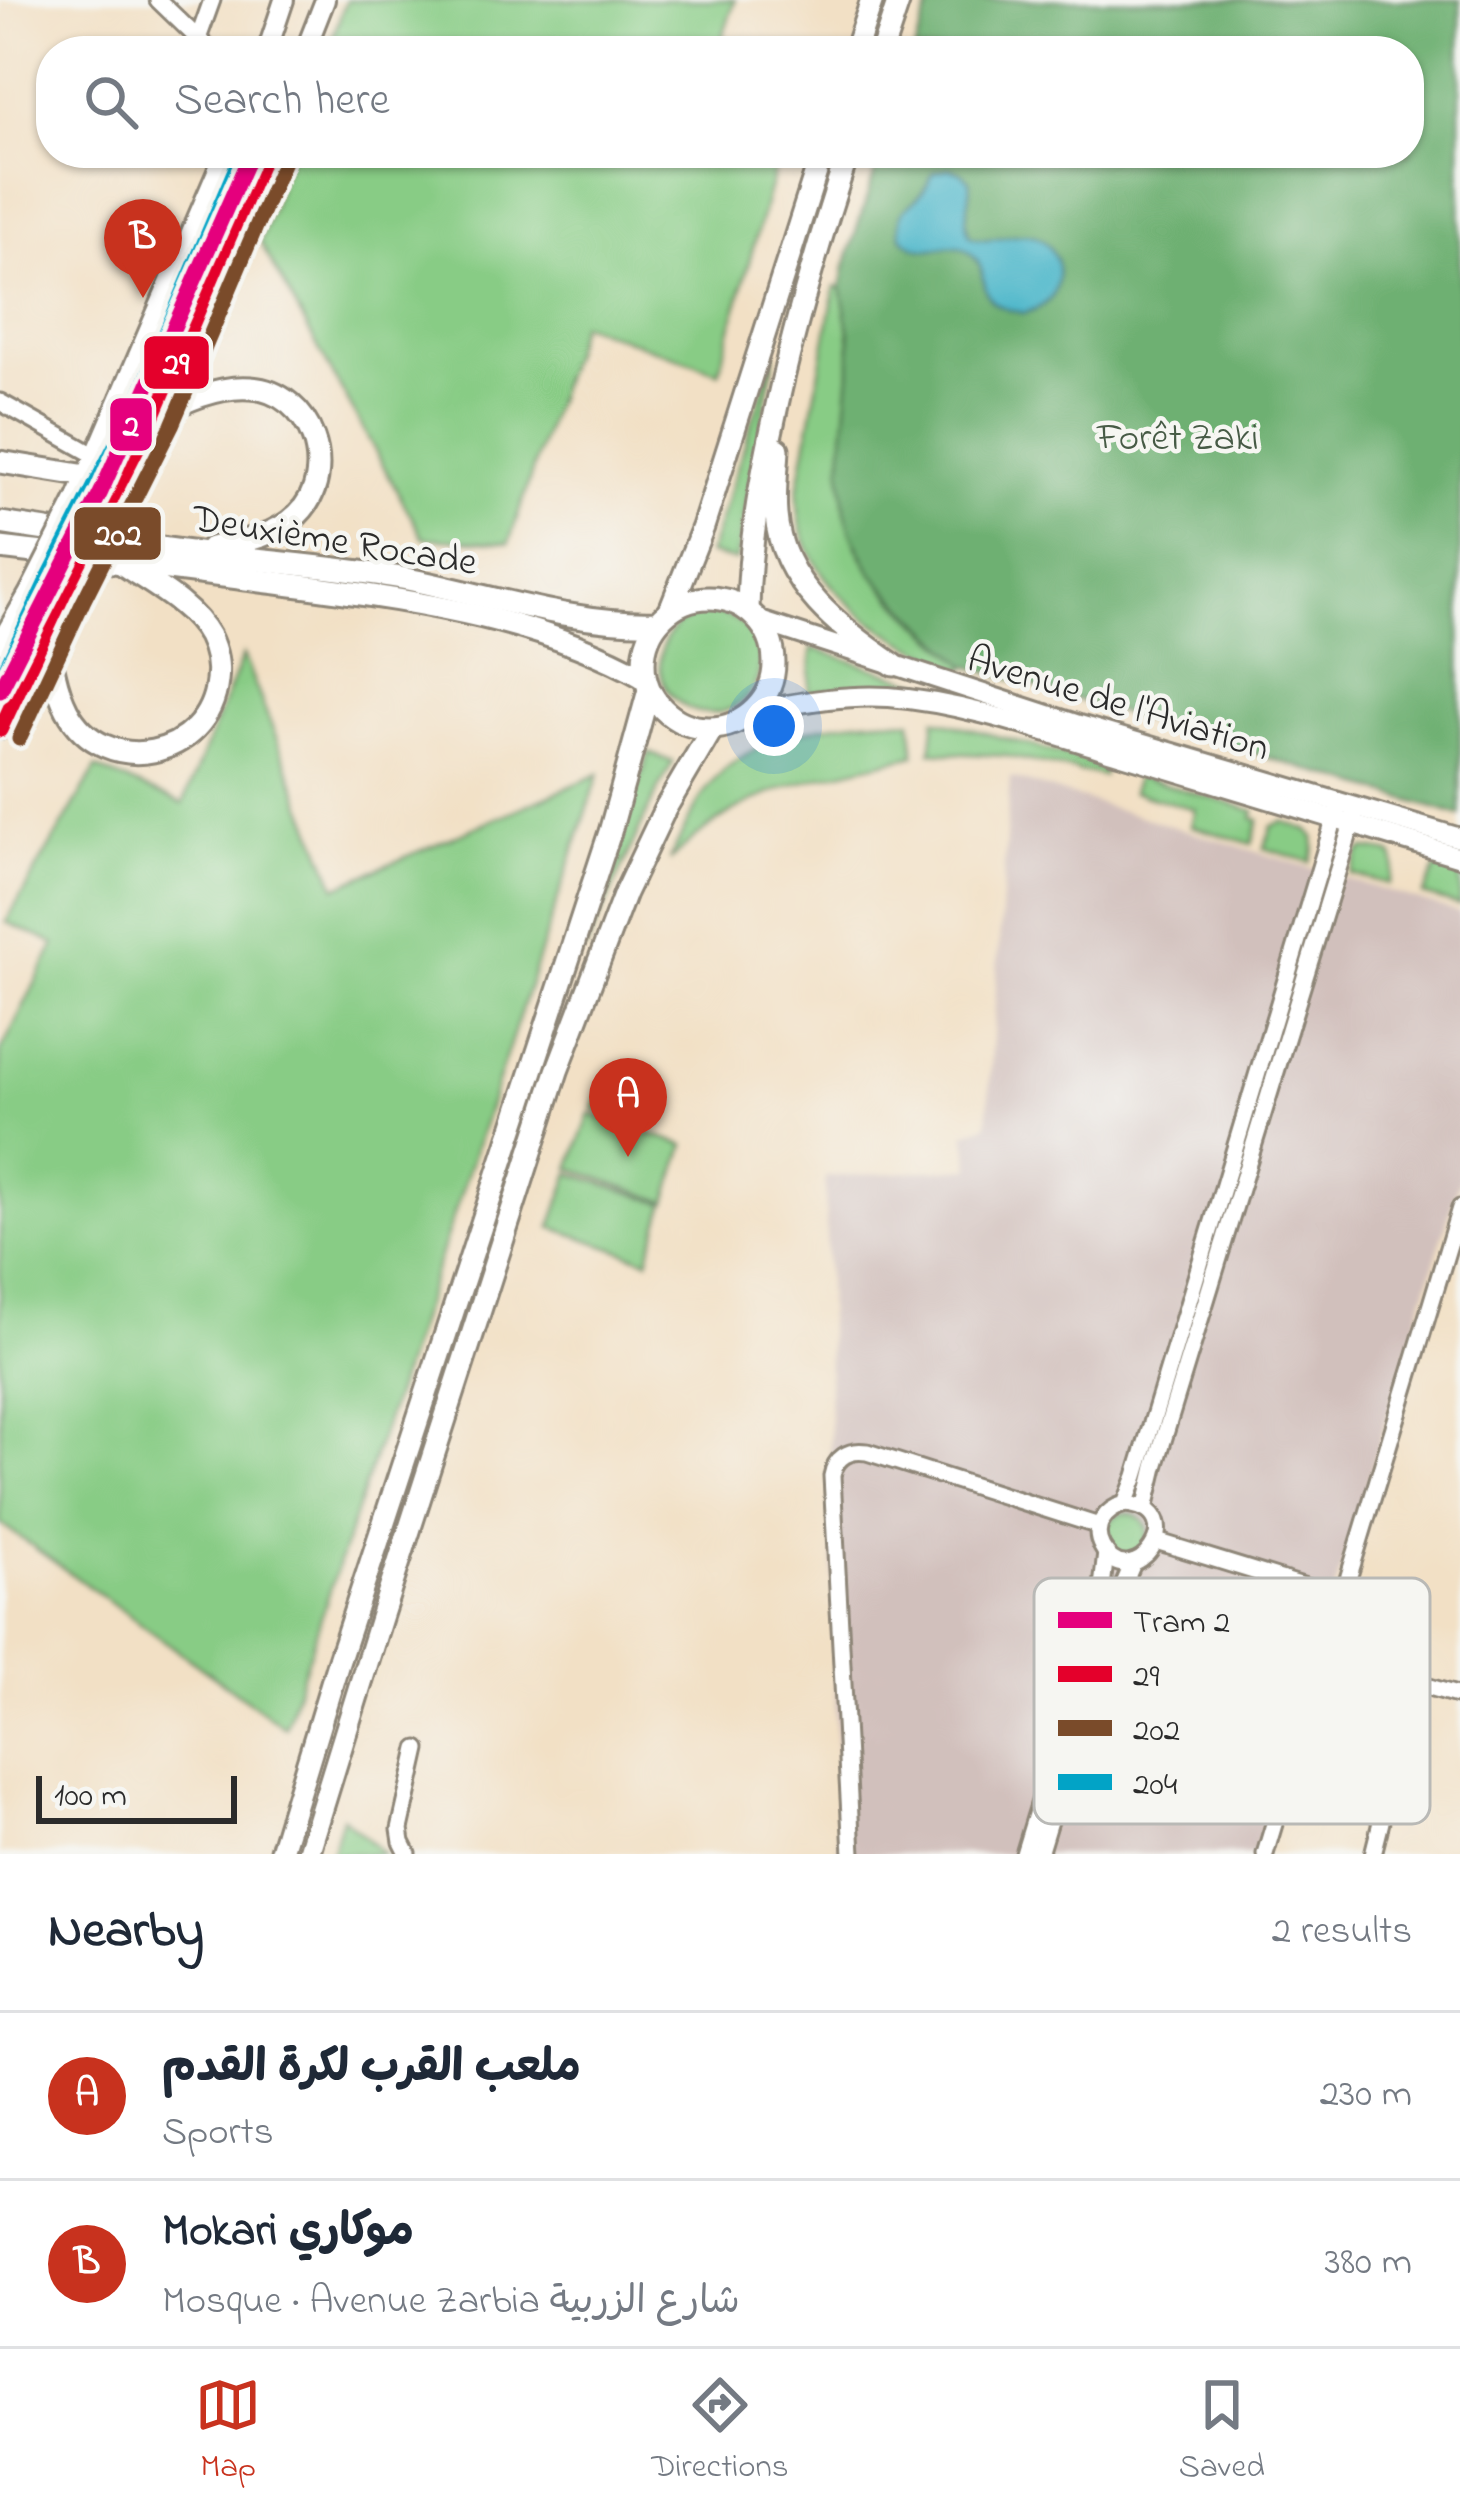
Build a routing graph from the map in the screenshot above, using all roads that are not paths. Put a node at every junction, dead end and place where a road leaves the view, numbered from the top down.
1 (158, 0) edge
2 (212, 0) edge
3 (284, 0) edge
4 (325, 0) edge
5 (872, 0) edge
6 (899, 0) edge
7 (195, 36) edge
8 (206, 36) edge
9 (272, 36) edge
10 (311, 36) edge
11 (860, 36) edge
12 (887, 36) edge
13 (219, 168) edge
14 (259, 168) edge
15 (817, 168) edge
16 (843, 168) edge
17 (783, 377) junction
18 (0, 402) edge
19 (153, 417) junction
20 (0, 461) edge
21 (92, 465) junction
22 (0, 523) edge
23 (0, 548) edge
24 (191, 553) junction
25 (118, 562) junction
26 (754, 615) junction
27 (664, 616) junction
28 (47, 629) junction
29 (0, 644) edge
30 (894, 665) junction
31 (647, 684) junction
32 (754, 712) junction
33 (712, 729) junction
34 (0, 730) edge
35 (1346, 813) junction
36 (1460, 838) edge
37 (1460, 856) edge
38 (1459, 1212) edge
39 (1125, 1504) junction
40 (1145, 1509) junction
41 (1099, 1526) junction
42 (1156, 1541) junction
43 (1106, 1553) junction
44 (1132, 1563) junction
45 (1103, 1578) edge
46 (1126, 1578) edge
47 (1277, 1578) edge
48 (1348, 1578) edge
49 (1430, 1687) edge
50 (1460, 1696) edge
51 (418, 1749) dead end
52 (1036, 1824) edge
53 (1045, 1824) edge
54 (1273, 1824) edge
55 (1380, 1824) edge
56 (280, 1854) edge
57 (308, 1854) edge
58 (408, 1854) edge
59 (852, 1854) edge
60 (1024, 1854) edge
61 (1039, 1854) edge
62 (1264, 1854) edge
63 (1373, 1854) edge

1 - 7 street
2 - 8 street
3 - 9 main road
4 - 10 main road
5 - 11 highway
6 - 12 highway
13 - 21 main road
14 - 19 main road
15 - 27 highway
16 - 17 highway
17 - 26 highway
17 - 30 highway
18 - 21 street
19 - 24 highway
19 - 28 main road, bridge
20 - 21 highway
21 - 29 main road, bridge
22 - 24 highway, Deuxième Rocade
23 - 25 highway, Deuxième Rocade
24 - 27 highway, Deuxième Rocade
25 - 28 highway
25 - 31 highway, Deuxième Rocade
26 - 27 highway
26 - 30 main road, Avenue de l'Aviation
26 - 32 highway
27 - 31 highway
28 - 34 main road
30 - 35 main road, Avenue de l'Aviation
31 - 33 highway
31 - 56 highway
32 - 33 highway
32 - 35 main road, Avenue de l'Aviation
33 - 57 highway
35 - 36 main road, Avenue de l'Aviation
35 - 37 main road, Avenue de l'Aviation
35 - 39 street
35 - 40 street
38 - 48 street
39 - 40 street
39 - 41 street
40 - 42 street
41 - 43 street
41 - 59 street
42 - 44 street
42 - 47 street
43 - 44 street
43 - 45 street
44 - 46 street
49 - 50 street
51 - 58 street
52 - 60 street
53 - 61 street
54 - 62 street
55 - 63 street

